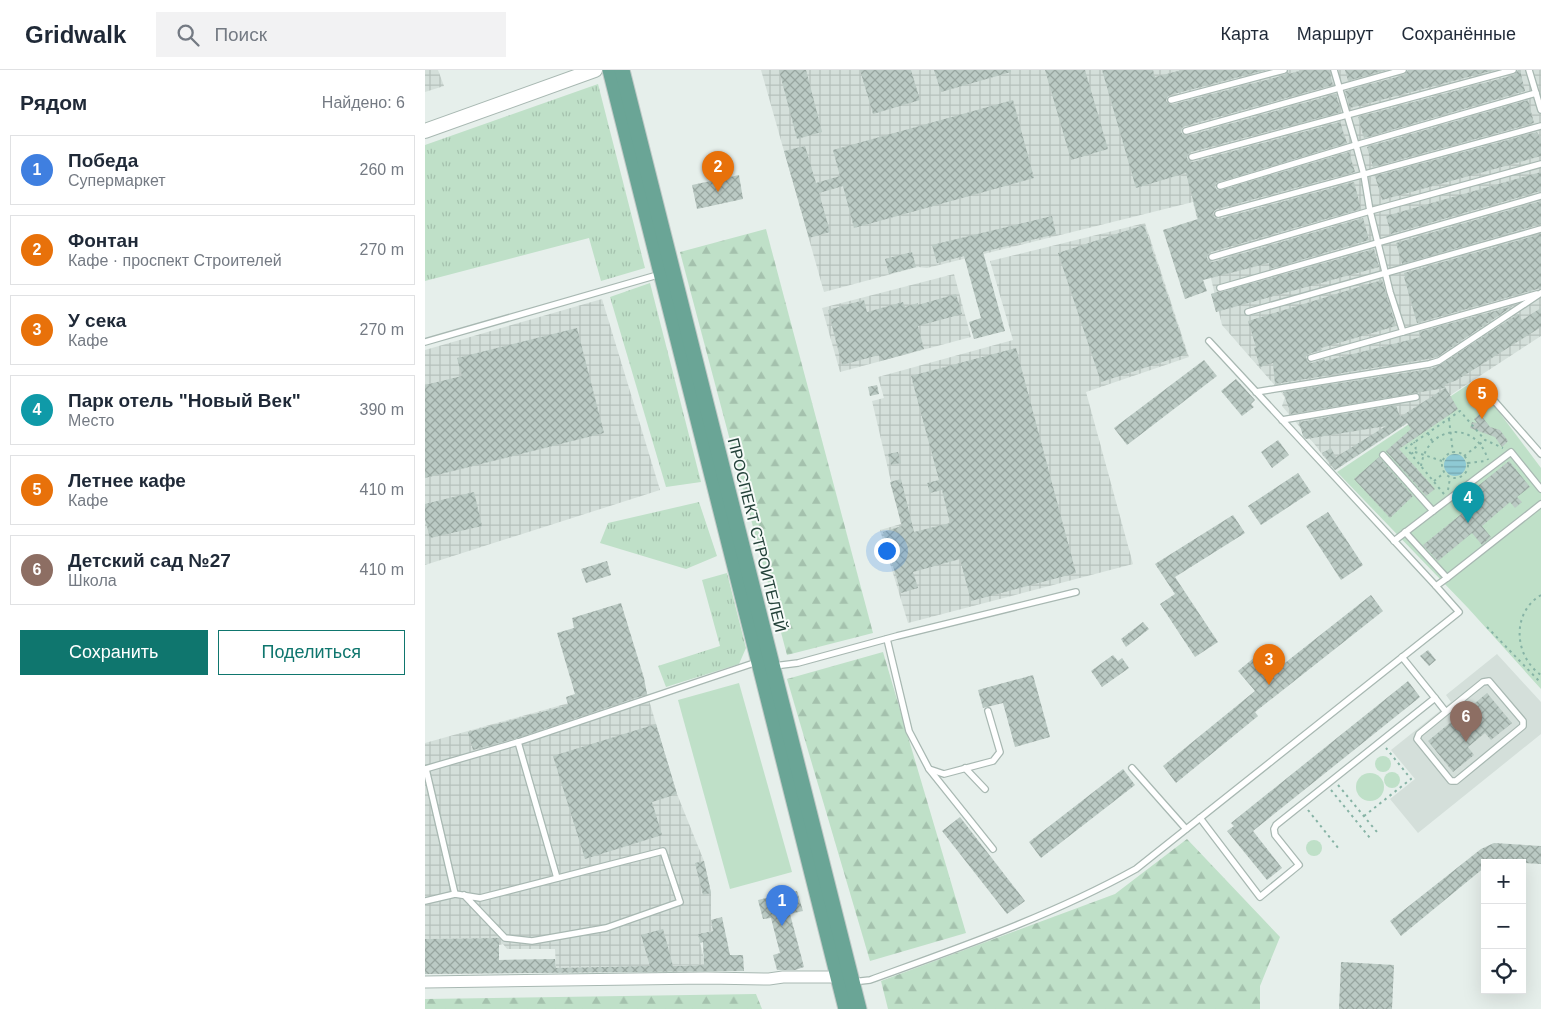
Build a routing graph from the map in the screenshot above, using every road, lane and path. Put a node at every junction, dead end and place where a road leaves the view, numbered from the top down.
1 (595, 70) edge
2 (610, 70) edge
3 (622, 70) edge
4 (1284, 70) edge
5 (1334, 70) edge
6 (1403, 70) edge
7 (1513, 70) edge
8 (1529, 70) edge
9 (1340, 88) junction
10 (1536, 93) junction
11 (1171, 100) dead end
12 (1541, 110) edge
13 (1346, 114) junction
14 (1541, 126) edge
15 (425, 131) edge
16 (1186, 131) dead end
17 (1356, 145) junction
18 (1192, 157) dead end
19 (1541, 164) edge
20 (1363, 175) junction
21 (1220, 186) dead end
22 (1541, 196) edge
23 (1370, 211) junction
24 (1218, 214) dead end
25 (1541, 229) edge
26 (1378, 242) junction
27 (1212, 257) dead end
28 (667, 272) junction
29 (1386, 274) junction
30 (1220, 288) dead end
31 (1540, 293) edge
32 (1248, 312) dead end
33 (1403, 332) junction
34 (1209, 341) dead end
35 (425, 342) edge
36 (1311, 358) dead end
37 (1256, 392) junction
38 (1490, 396) dead end
39 (1416, 397) dead end
40 (1449, 419) junction
41 (1282, 420) junction
42 (1428, 433) junction
43 (1451, 433) junction
44 (1485, 440) junction
45 (1432, 441) junction
46 (1414, 442) junction
47 (1479, 443) junction
48 (1415, 452) junction
49 (1511, 452) junction
50 (1453, 453) junction
51 (1411, 454) junction
52 (1423, 454) junction
53 (1541, 454) edge
54 (1383, 455) dead end
55 (1464, 456) junction
56 (1488, 461) junction
57 (1442, 462) junction
58 (1468, 463) junction
59 (1421, 466) junction
60 (1489, 469) junction
61 (1444, 473) junction
62 (1450, 478) junction
63 (1434, 481) junction
64 (1541, 489) edge
65 (1541, 504) edge
66 (1433, 512) junction
67 (1405, 532) junction
68 (1394, 541) junction
69 (1447, 578) junction
70 (1436, 586) junction
71 (1076, 592) dead end
72 (1541, 594) edge
73 (1537, 597) junction
74 (1541, 601) edge
75 (1487, 627) dead end
76 (887, 639) junction
77 (1402, 657) junction
78 (765, 663) junction
79 (1532, 668) junction
80 (1529, 670) junction
81 (1541, 675) edge
82 (1541, 683) edge
83 (1435, 698) junction
84 (988, 711) dead end
85 (1446, 712) junction
86 (1381, 741) junction
87 (518, 742) junction
88 (965, 768) junction
89 (1132, 768) dead end
90 (426, 769) edge
91 (929, 769) junction
92 (1334, 779) junction
93 (1327, 784) junction
94 (985, 790) dead end
95 (1306, 808) dead end
96 (1364, 816) junction
97 (1200, 818) junction
98 (1186, 829) junction
99 (1377, 832) dead end
100 (1370, 838) dead end
101 (993, 848) dead end
102 (1339, 849) dead end
103 (557, 878) junction
104 (455, 894) junction
105 (464, 895) junction
106 (425, 901) edge
107 (425, 982) edge
108 (844, 982) junction
109 (846, 1009) edge
110 (859, 1009) edge

1 - 15 street
2 - 28 main road, ПРОСПЕКТ СТРОИТЕЛЕЙ
3 - 28 main road, ПРОСПЕКТ СТРОИТЕЛЕЙ
4 - 11 lane
5 - 9 lane
6 - 9 lane
7 - 13 lane
8 - 10 lane
9 - 13 lane
9 - 16 lane
10 - 12 lane
10 - 17 lane
13 - 17 lane
13 - 18 lane
14 - 20 lane
17 - 20 lane
17 - 21 lane
19 - 23 lane
20 - 23 lane
20 - 24 lane
22 - 26 lane
23 - 26 lane
23 - 27 lane
25 - 29 lane
26 - 29 lane
26 - 30 lane
28 - 35 lane
28 - 78 main road, ПРОСПЕКТ СТРОИТЕЛЕЙ
29 - 32 lane
29 - 33 lane
31 - 33 lane
31 - 37 lane
33 - 36 lane
34 - 37 lane
37 - 41 lane
38 - 53 lane
39 - 41 lane
40 - 42 path
40 - 43 path
40 - 44 path
41 - 68 lane
42 - 45 path
42 - 46 path
43 - 45 path
43 - 47 path
43 - 50 path
44 - 47 path
44 - 49 path
45 - 52 path
46 - 48 path
46 - 51 path
47 - 55 path
47 - 56 path
48 - 51 path
48 - 52 path
49 - 60 lane
49 - 64 lane
50 - 55 path
50 - 57 path
51 - 59 path
52 - 57 path
52 - 59 path
54 - 66 lane
55 - 58 path
56 - 58 path
56 - 60 path
57 - 61 path
58 - 62 path
59 - 63 path
60 - 66 lane
61 - 62 path
61 - 63 path
62 - 63 path
65 - 69 lane
66 - 67 lane
67 - 68 lane
67 - 69 lane
68 - 70 lane
69 - 70 lane
70 - 77 lane
71 - 76 lane
72 - 73 path
73 - 74 path
73 - 79 path
75 - 80 path
76 - 78 lane
76 - 91 lane
77 - 83 lane
77 - 97 lane
78 - 87 lane
78 - 108 main road, ПРОСПЕКТ СТРОИТЕЛЕЙ
79 - 80 path
79 - 81 path
80 - 82 path
83 - 85 lane
83 - 86 lane
84 - 88 lane
85 - 85 lane
86 - 92 lane
86 - 96 path
87 - 90 lane
87 - 103 lane
88 - 91 lane
88 - 94 lane
89 - 98 lane
90 - 104 lane
91 - 101 lane
92 - 93 lane
92 - 96 path
93 - 97 lane
93 - 100 path
95 - 102 path
96 - 99 path
97 - 98 lane
98 - 108 lane
103 - 105 lane
103 - 105 lane
104 - 105 lane
104 - 106 lane
107 - 108 street
108 - 109 main road, ПРОСПЕКТ СТРОИТЕЛЕЙ
108 - 110 main road, ПРОСПЕКТ СТРОИТЕЛЕЙ

